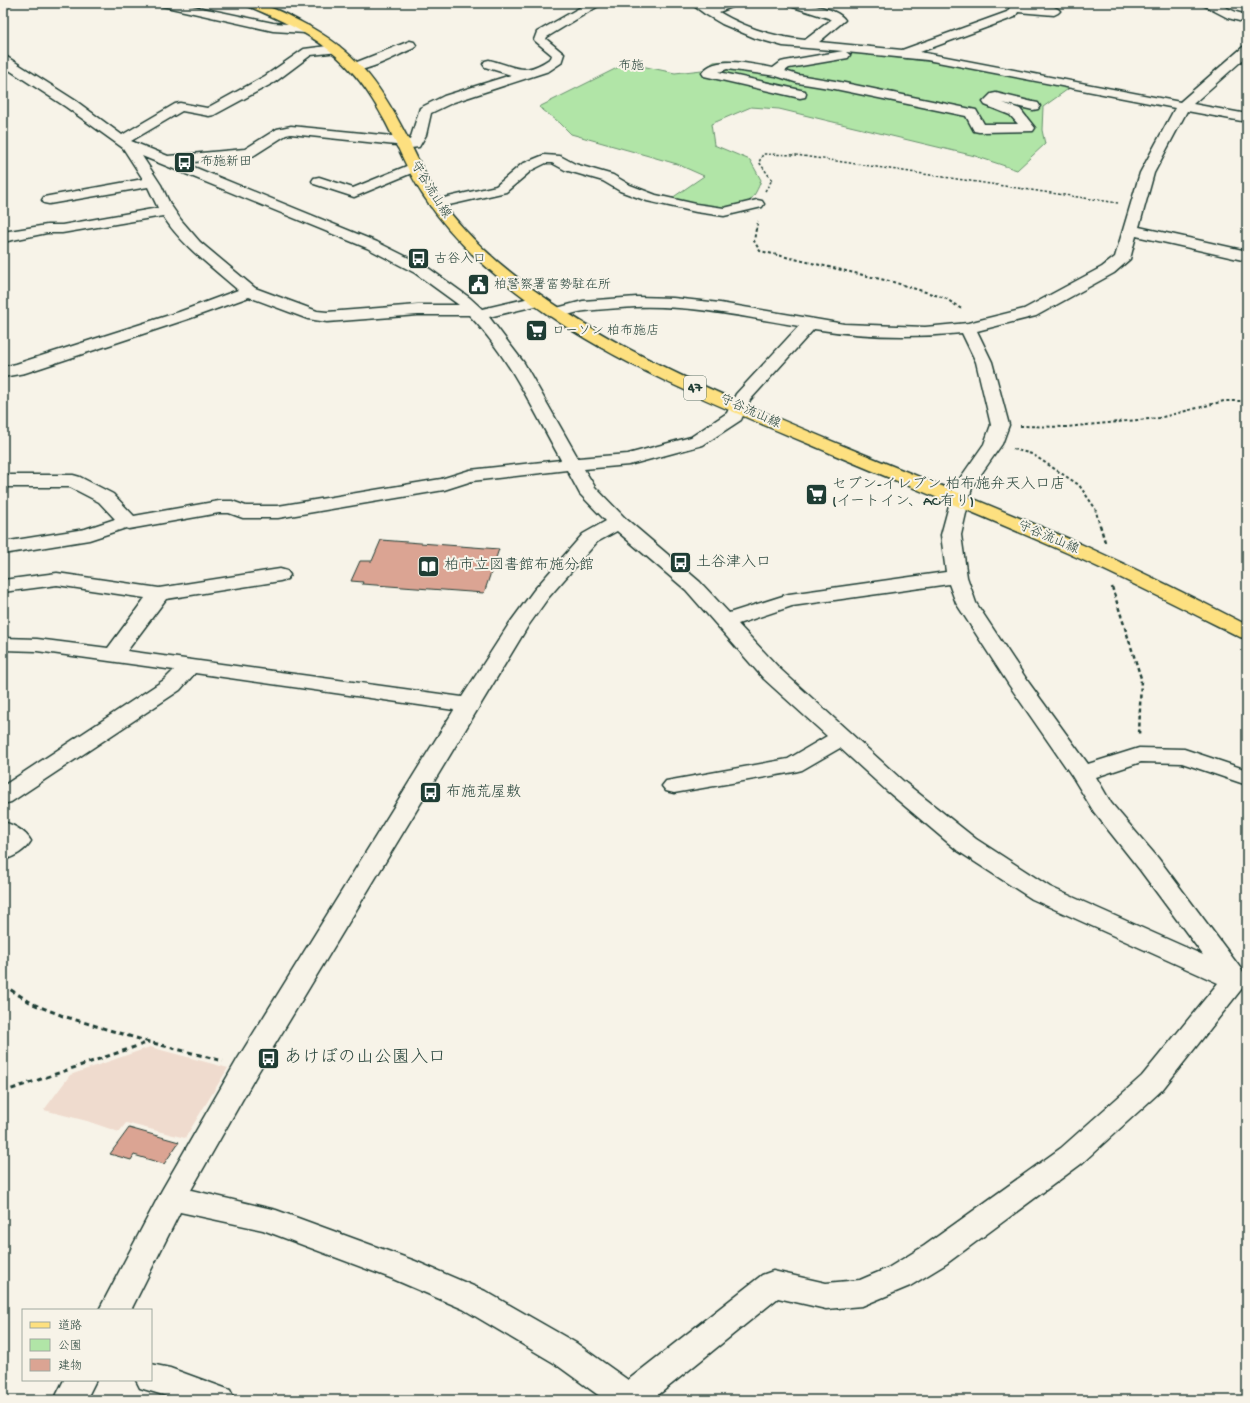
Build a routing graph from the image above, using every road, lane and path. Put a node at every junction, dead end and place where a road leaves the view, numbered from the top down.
1 (7, 3) edge
2 (162, 3) edge
3 (250, 3) edge
4 (596, 3) edge
5 (696, 3) edge
6 (734, 3) edge
7 (791, 3) edge
8 (836, 3) edge
9 (1207, 3) edge
10 (3, 4) edge
11 (1001, 4) dead end
12 (814, 8) junction
13 (1015, 8) junction
14 (1054, 11) dead end
15 (709, 12) junction
16 (1247, 19) edge
17 (305, 29) junction
18 (808, 44) junction
19 (410, 45) dead end
20 (335, 49) junction
21 (856, 49) junction
22 (1247, 50) edge
23 (902, 54) junction
24 (3, 60) edge
25 (489, 64) dead end
26 (356, 67) junction
27 (780, 73) junction
28 (522, 74) junction
29 (800, 94) dead end
30 (1033, 106) dead end
31 (1183, 106) junction
32 (1247, 118) edge
33 (125, 143) junction
34 (403, 143) junction
35 (166, 160) junction
36 (414, 167) junction
37 (319, 181) dead end
38 (152, 182) junction
39 (49, 200) dead end
40 (436, 204) junction
41 (757, 204) junction
42 (1137, 206) junction
43 (168, 211) junction
44 (1130, 230) junction
45 (3, 237) edge
46 (1247, 256) edge
47 (248, 291) junction
48 (538, 301) junction
49 (476, 312) junction
50 (555, 312) junction
51 (810, 324) junction
52 (976, 326) junction
53 (3, 372) edge
54 (1247, 401) edge
55 (738, 407) junction
56 (1000, 425) junction
57 (572, 464) junction
58 (3, 481) edge
59 (959, 500) junction
60 (127, 521) junction
61 (618, 522) junction
62 (3, 548) edge
63 (280, 575) dead end
64 (957, 577) junction
65 (3, 586) edge
66 (159, 594) junction
67 (724, 622) junction
68 (1247, 633) edge
69 (3, 644) edge
70 (114, 656) junction
71 (190, 666) junction
72 (468, 705) junction
73 (842, 736) junction
74 (1084, 774) junction
75 (1247, 778) edge
76 (674, 786) dead end
77 (3, 797) edge
78 (3, 830) edge
79 (3, 852) edge
80 (1241, 984) edge
81 (3, 985) edge
82 (149, 1042) junction
83 (247, 1067) junction
84 (3, 1092) edge
85 (172, 1198) junction
86 (116, 1309) edge
87 (152, 1378) edge
88 (80, 1381) edge
89 (70, 1400) edge
90 (219, 1400) edge

1 - 10 street
2 - 17 street
3 - 17 main road, 守谷流山線 / 47
4 - 28 street
5 - 15 street
6 - 15 street
7 - 12 street
8 - 12 street
9 - 16 street
11 - 13 street
12 - 18 street
13 - 14 street
13 - 23 street
15 - 18 street
17 - 20 main road, 守谷流山線 / 47
18 - 21 street
19 - 26 street
20 - 26 main road, 守谷流山線 / 47
20 - 33 street
21 - 23 street
21 - 27 street
22 - 31 street
23 - 31 street
24 - 33 street
25 - 28 street
26 - 34 main road, 守谷流山線 / 47
27 - 29 street
27 - 30 street
28 - 34 street
31 - 32 street
31 - 42 street
33 - 35 street
33 - 38 street
34 - 35 street
34 - 36 main road, 守谷流山線 / 47
35 - 49 street
36 - 37 street
36 - 40 main road, 守谷流山線 / 47
38 - 39 street
38 - 43 street
40 - 41 street
40 - 48 main road, 守谷流山線 / 47
41 - 42 path
41 - 52 path
42 - 44 street
43 - 45 street
43 - 47 street
44 - 46 street
44 - 52 street
47 - 49 street
47 - 53 street
48 - 49 street
48 - 50 main road, 守谷流山線 / 47
49 - 57 street
50 - 51 street
50 - 55 main road, 守谷流山線 / 47
51 - 52 street
51 - 55 street
52 - 56 street
54 - 56 path
55 - 57 street
55 - 59 main road, 守谷流山線 / 47
56 - 59 street
57 - 60 street
57 - 61 street
58 - 60 street
59 - 64 street
59 - 68 main road, 守谷流山線 / 47
60 - 62 street
61 - 67 street
61 - 72 street
63 - 66 street
64 - 67 street
64 - 74 street
65 - 66 street
66 - 70 street
67 - 73 street
69 - 70 street
70 - 71 street
71 - 72 street
71 - 77 street
72 - 83 street
73 - 76 street
73 - 80 street
74 - 75 street
74 - 80 street
78 - 79 street
80 - 85 street
81 - 82 path
82 - 83 path
82 - 84 path
83 - 85 street
85 - 86 street
87 - 90 street
88 - 89 street

